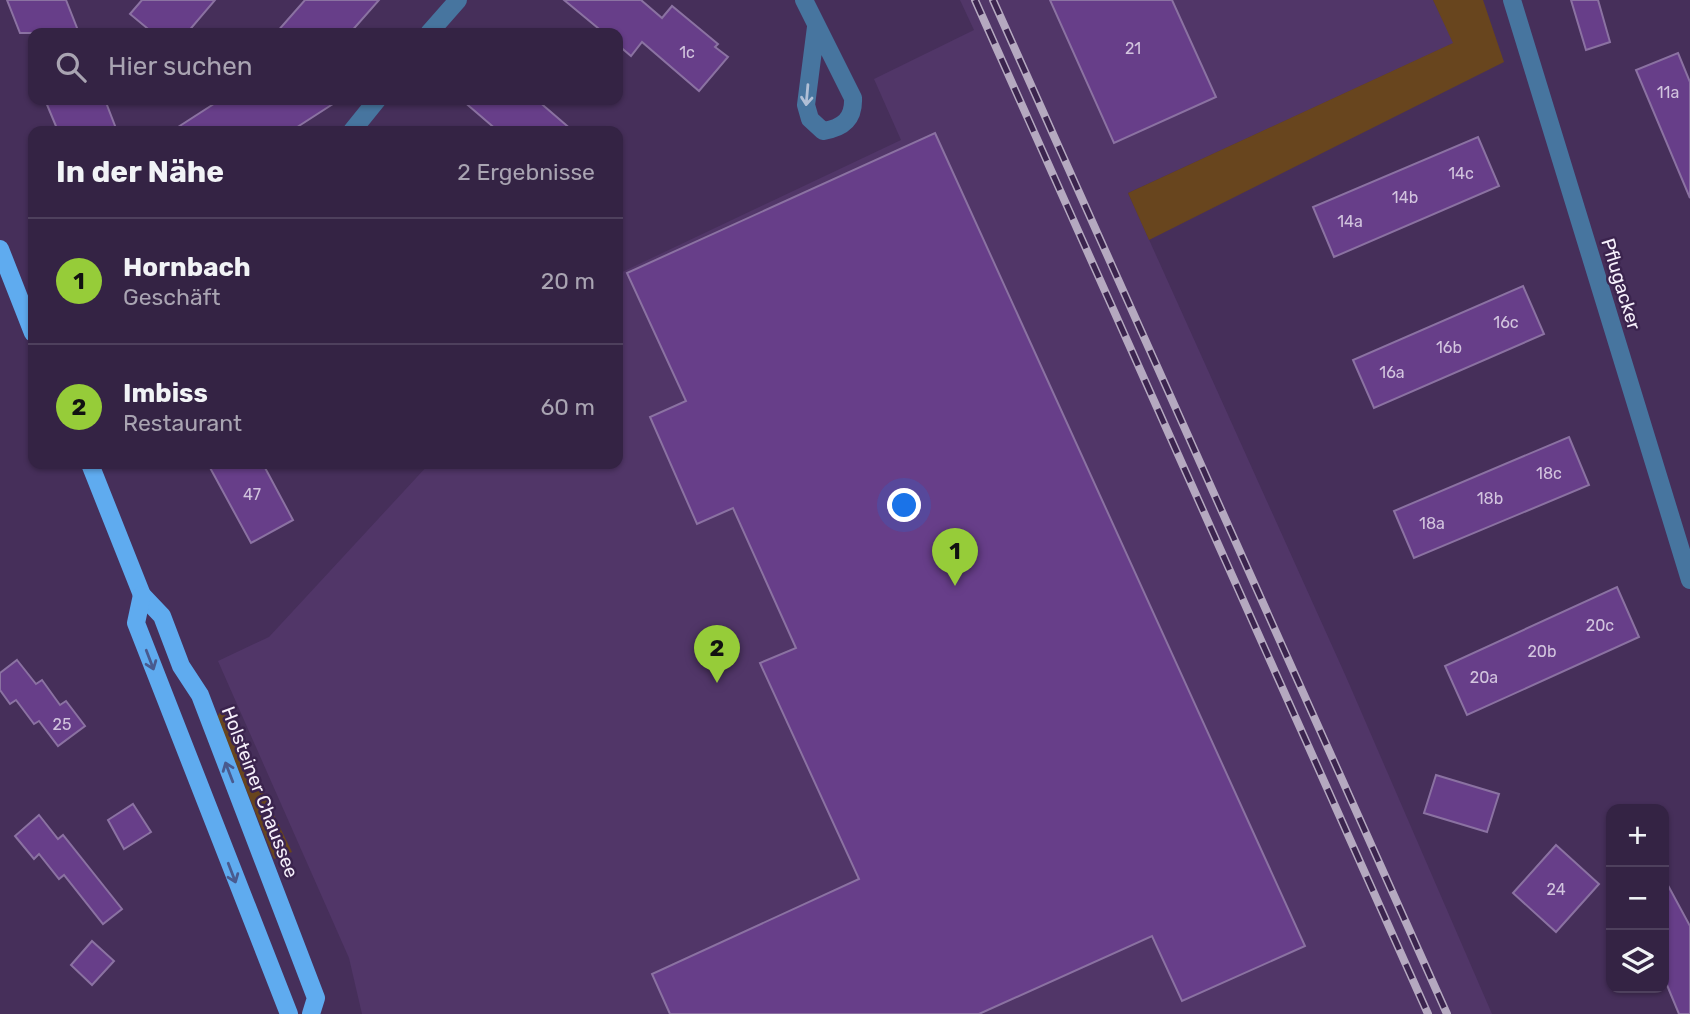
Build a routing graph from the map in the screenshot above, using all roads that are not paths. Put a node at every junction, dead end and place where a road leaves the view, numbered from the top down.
1 (458, 0) edge
2 (804, 0) edge
3 (1512, 0) edge
4 (816, 27) junction
5 (433, 28) edge
6 (373, 105) edge
7 (356, 126) edge
8 (0, 249) edge
9 (28, 320) edge
10 (92, 469) edge
11 (1690, 580) edge
12 (142, 596) junction
13 (289, 1014) edge
14 (311, 1014) edge

1 - 5 street
2 - 4 street
3 - 11 street, Pflugacker
4 -> 4 street
6 - 7 street
8 - 9 main road
10 - 12 main road, Holsteiner Chaussee
12 -> 13 main road, Holsteiner Chaussee
14 -> 12 main road, Holsteiner Chaussee

